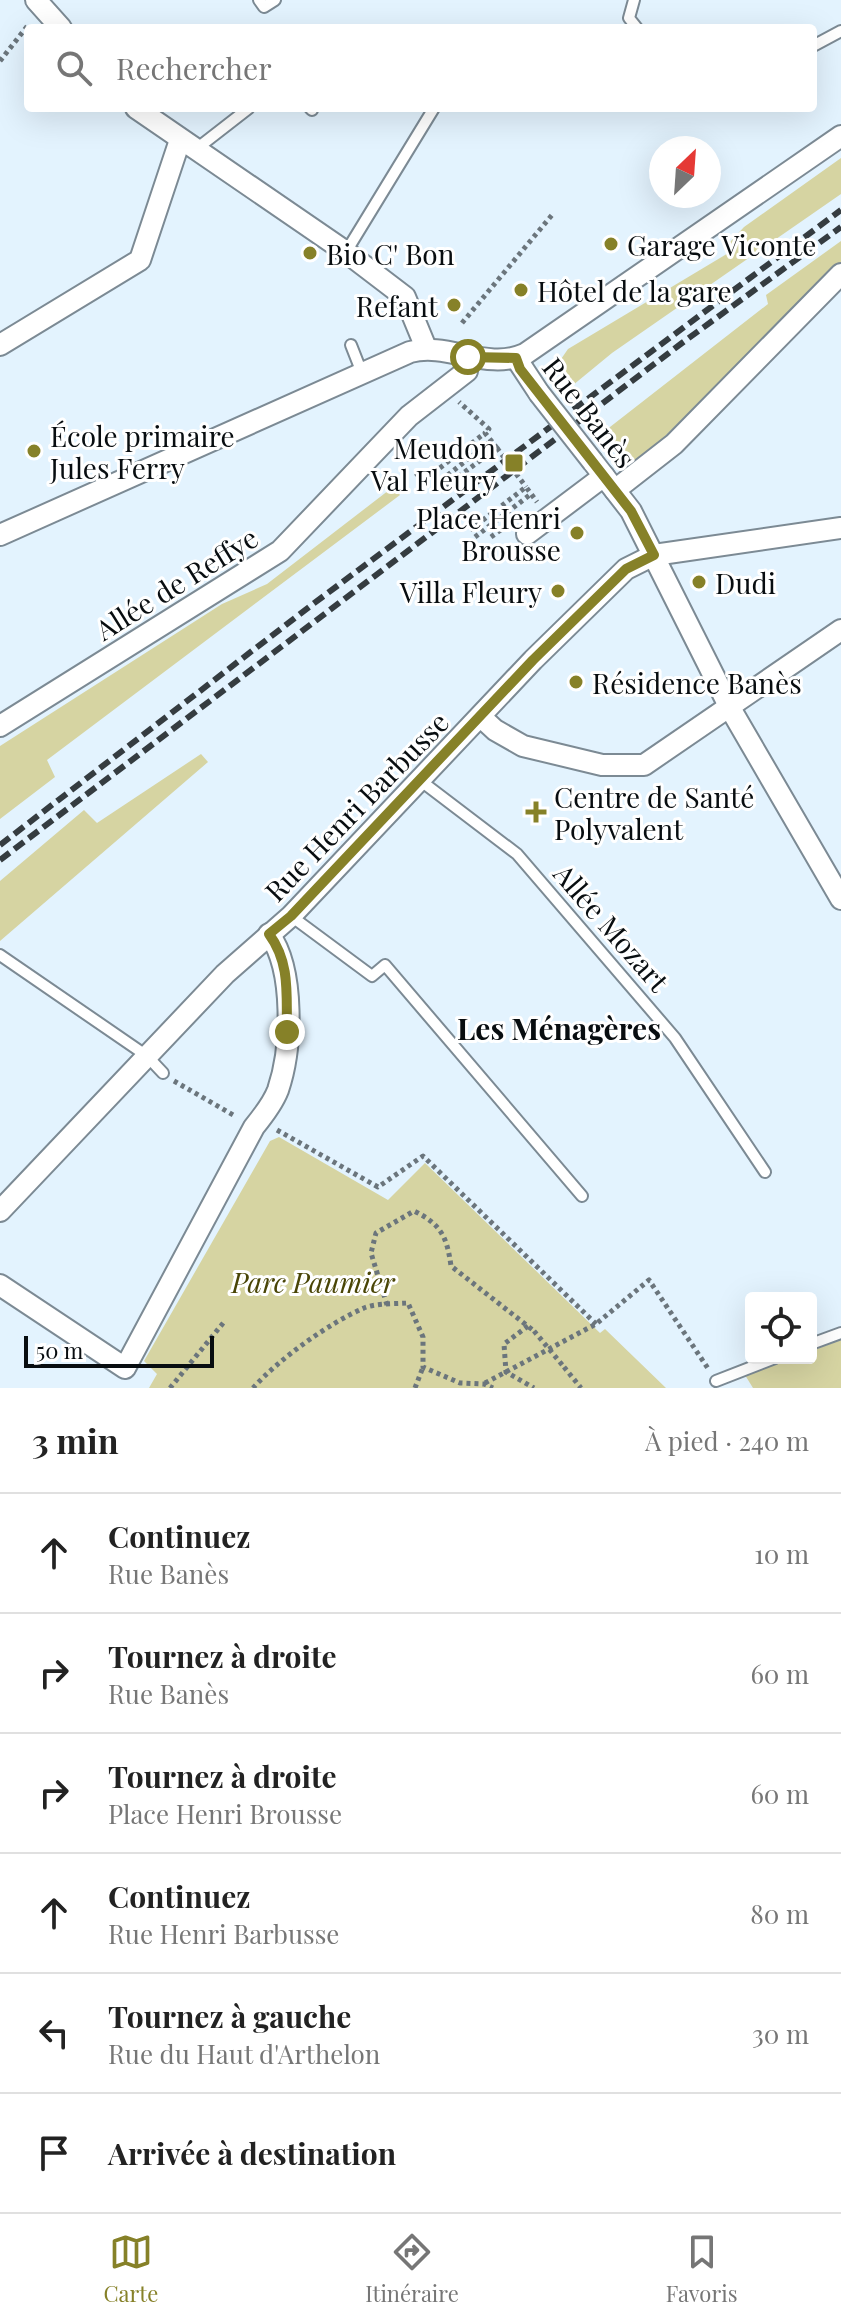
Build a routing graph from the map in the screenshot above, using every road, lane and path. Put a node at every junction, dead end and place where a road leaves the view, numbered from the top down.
1 (259, 0) edge
2 (275, 0) edge
3 (634, 0) edge
4 (40, 4) edge
5 (26, 24) edge
6 (58, 24) edge
7 (634, 24) edge
8 (24, 27) edge
9 (841, 31) edge
10 (817, 44) edge
11 (0, 61) edge
12 (142, 112) edge
13 (242, 112) edge
14 (432, 112) edge
15 (841, 136) edge
16 (187, 145) junction
17 (552, 215) dead end
18 (346, 252) junction
19 (841, 274) edge
20 (462, 323) dead end
21 (0, 345) edge
22 (351, 345) dead end
23 (426, 348) junction
24 (468, 357) junction
25 (516, 358) junction
26 (362, 373) junction
27 (458, 401) dead end
28 (485, 433) junction
29 (491, 441) junction
30 (497, 448) junction
31 (416, 473) dead end
32 (604, 476) junction
33 (435, 485) dead end
34 (526, 487) junction
35 (439, 491) dead end
36 (841, 528) edge
37 (470, 530) dead end
38 (527, 534) dead end
39 (0, 535) edge
40 (475, 537) dead end
41 (654, 555) junction
42 (841, 630) edge
43 (730, 708) junction
44 (481, 717) junction
45 (0, 726) edge
46 (421, 781) junction
47 (841, 899) edge
48 (291, 916) junction
49 (269, 934) junction
50 (0, 955) edge
51 (147, 1056) junction
52 (163, 1073) dead end
53 (174, 1081) dead end
54 (254, 1127) junction
55 (289, 1137) dead end
56 (765, 1172) dead end
57 (582, 1196) dead end
58 (0, 1211) edge
59 (0, 1285) edge
60 (387, 1305) junction
61 (224, 1322) dead end
62 (596, 1324) junction
63 (528, 1326) junction
64 (841, 1333) edge
65 (817, 1342) edge
66 (760, 1364) edge
67 (423, 1367) junction
68 (506, 1372) junction
69 (716, 1381) joint
70 (484, 1384) junction
71 (170, 1388) edge
72 (253, 1388) edge
73 (415, 1388) edge
74 (493, 1388) edge
75 (534, 1388) edge
76 (581, 1388) edge

1 - 2 lane
3 - 7 lane
4 - 5 path
4 - 6 street
8 - 11 path
9 - 10 lane
12 - 16 street
13 - 16 lane
14 - 18 lane
15 - 25 street
16 - 18 street
16 - 21 street
17 - 20 path
18 - 23 street
19 - 32 street
22 - 26 lane
23 - 24 street, Rue Banès
23 - 26 street
24 - 25 street, Rue Banès
24 - 45 street, Allée de Reffye
25 - 32 street, Rue Banès, bridge
26 - 39 street
27 - 28 path
28 - 29 path
28 - 31 path
29 - 30 path
29 - 33 path
30 - 34 path, bridge
30 - 35 path
32 - 38 street
32 - 41 street, Rue Banès
34 - 37 path
34 - 40 path
36 - 41 street
41 - 43 street, Rue Banès
41 - 44 street
42 - 43 street, Rue Henri Barbusse
43 - 44 street, Rue Henri Barbusse
43 - 47 street, Rue Banès
44 - 46 street, Rue Henri Barbusse
46 - 48 street, Rue Henri Barbusse
46 - 56 lane, Allée Mozart
48 - 49 street, Rue Henri Barbusse
48 - 57 lane
49 - 51 street, Rue Henri Barbusse
49 - 54 street
50 - 51 lane
51 - 52 lane
51 - 58 street, Rue Henri Barbusse
53 - 54 path
54 - 59 street
55 - 62 path
60 - 63 path
60 - 67 path
60 - 72 path
61 - 71 path
62 - 68 path
62 - 69 path
63 - 68 path
63 - 76 path, bridge
64 - 65 lane
66 - 69 lane
67 - 70 path
67 - 73 path
68 - 70 path
68 - 75 path
70 - 74 path

